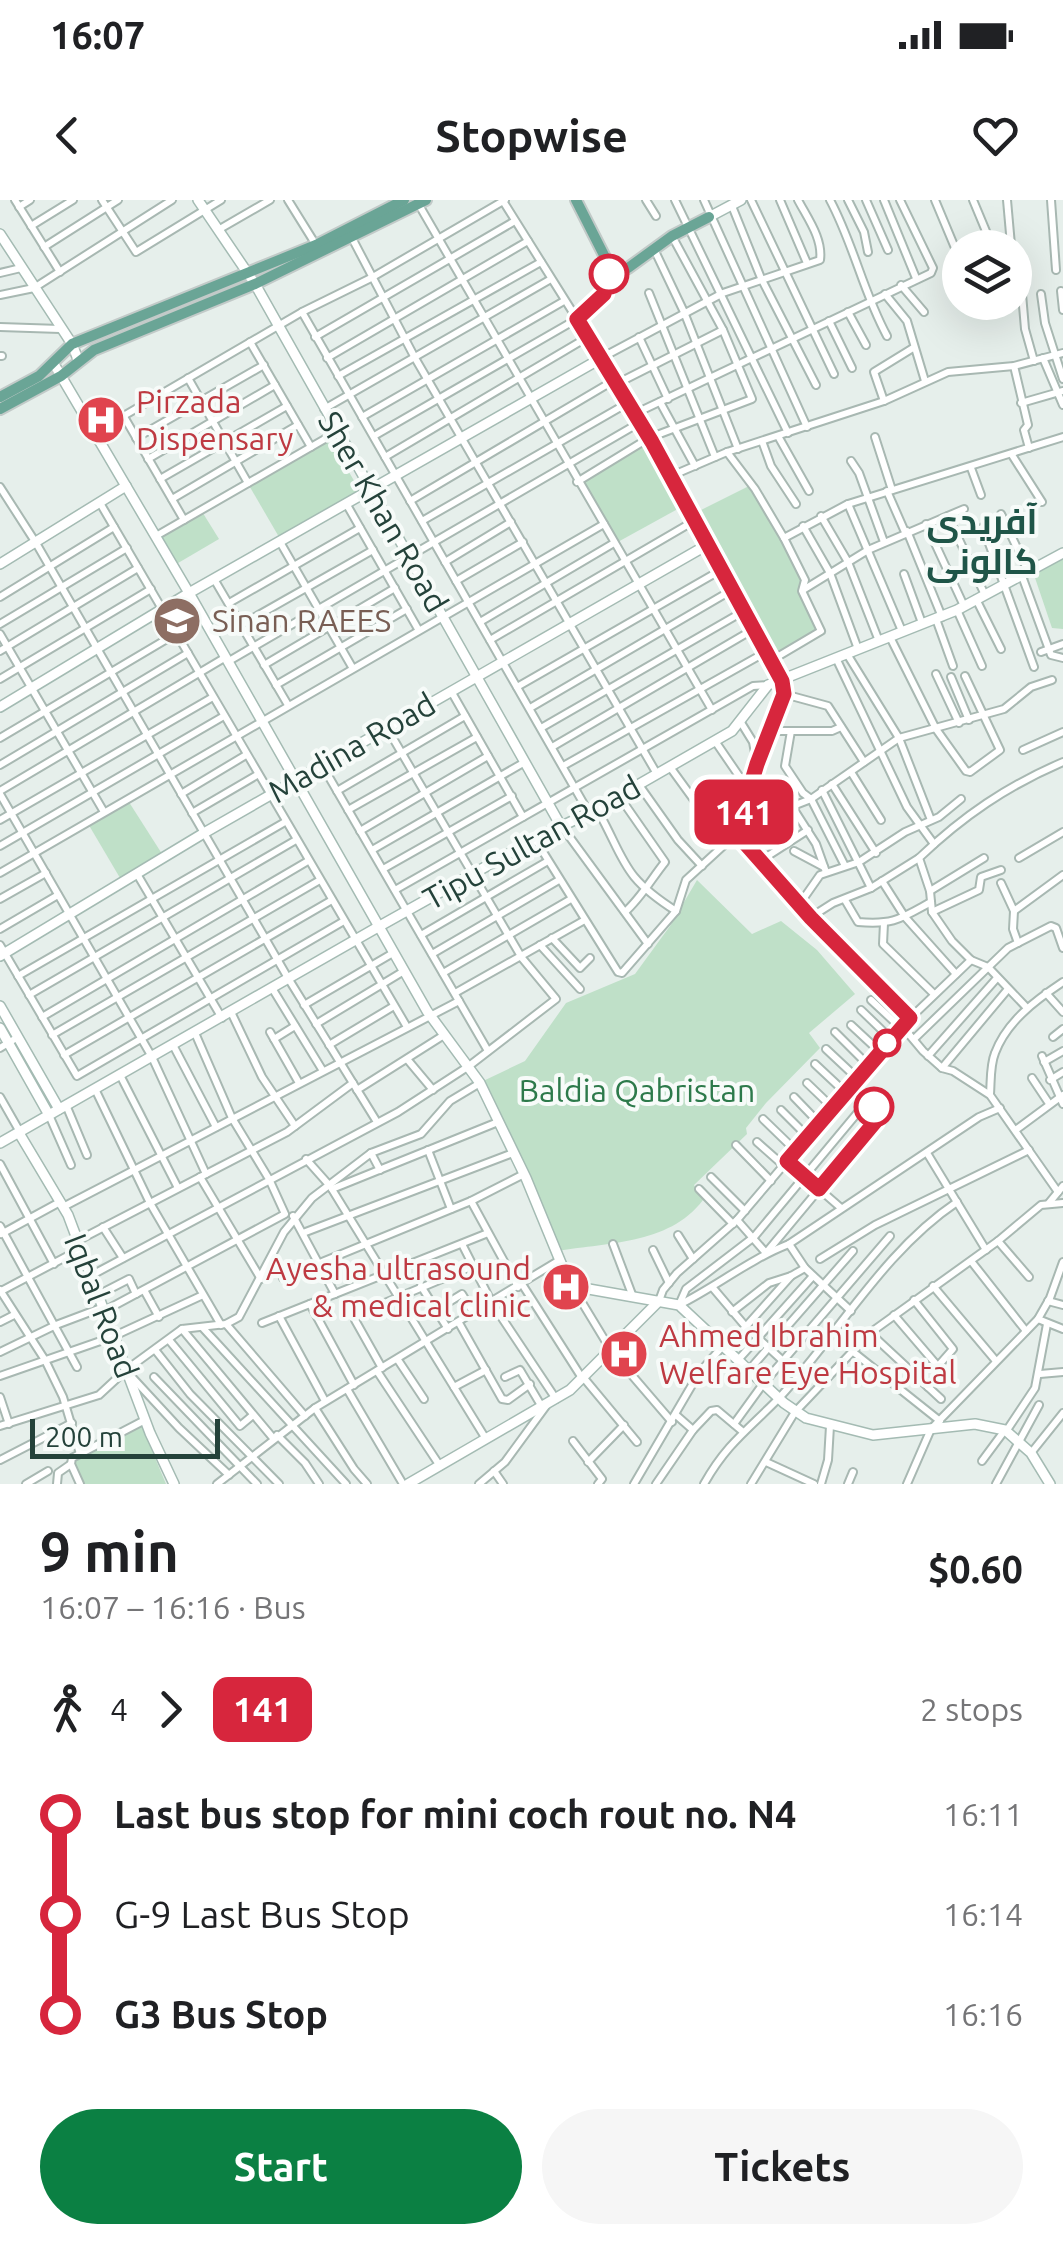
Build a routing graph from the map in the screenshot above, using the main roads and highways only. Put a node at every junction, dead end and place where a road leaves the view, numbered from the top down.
1 (198, 200) edge
2 (576, 200) edge
3 (414, 202) edge
4 (737, 203) edge
5 (710, 217) joint
6 (0, 234) edge
7 (4, 247) edge
8 (610, 269) junction
9 (247, 273) junction
10 (255, 284) junction
11 (72, 344) junction
12 (600, 359) junction
13 (79, 362) junction
14 (54, 364) junction
15 (61, 376) junction
16 (0, 397) edge
17 (0, 408) edge
18 (126, 486) junction
19 (372, 491) junction
20 (707, 545) junction
21 (1063, 553) edge
22 (0, 564) edge
23 (189, 593) junction
24 (476, 676) junction
25 (782, 681) junction
26 (0, 706) edge
27 (295, 781) junction
28 (562, 828) junction
29 (378, 927) junction
30 (2, 951) edge
31 (0, 1006) edge
32 (0, 1028) edge
33 (9, 1043) edge
34 (63, 1107) junction
35 (49, 1115) junction
36 (19, 1133) junction
37 (0, 1144) edge
38 (659, 1301) junction
39 (174, 1484) edge
40 (405, 1484) edge
41 (1050, 1484) edge

1 - 9 main road, Sher Khan Road
2 - 8 main road
3 - 9 main road
3 - 10 main road
4 - 5 main road
5 - 8 main road
6 - 7 main road
7 - 11 main road
8 - 12 main road
9 - 10 main road, Sher Khan Road
9 - 11 main road
10 - 13 main road
10 - 19 main road, Sher Khan Road
11 - 13 main road
11 - 14 main road
12 - 19 main road
12 - 20 main road
13 - 15 main road
14 - 15 main road
14 - 16 main road
15 - 17 main road
15 - 18 main road
18 - 22 main road
18 - 23 main road
19 - 23 main road
19 - 24 main road, Sher Khan Road
20 - 24 main road, Madina Road
20 - 25 main road
21 - 25 main road
23 - 26 main road
23 - 27 main road
24 - 27 main road, Madina Road
24 - 28 main road, Sher Khan Road
25 - 28 main road, Tipu Sultan Road
27 - 29 main road
27 - 30 main road, Madina Road
28 - 29 main road, Tipu Sultan Road
29 - 34 main road, Tipu Sultan Road
29 - 38 main road
31 - 33 main road
32 - 33 main road
33 - 34 main road
33 - 35 main road
34 - 35 main road, Tipu Sultan Road
35 - 36 main road, Tipu Sultan Road
36 - 37 main road, Tipu Sultan Road
36 - 39 main road, Iqbal Road
38 - 40 main road
38 - 41 main road

